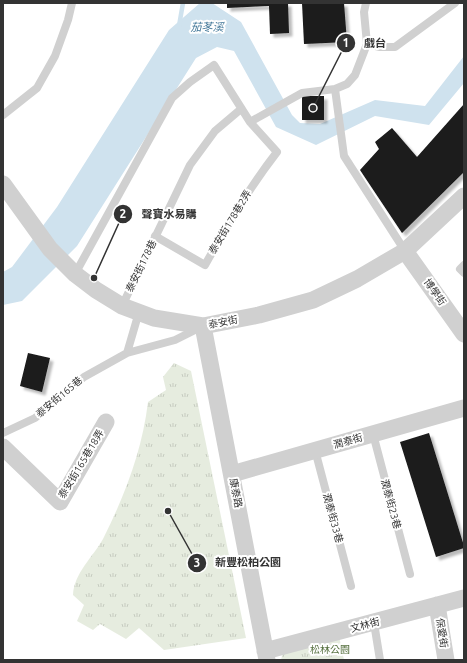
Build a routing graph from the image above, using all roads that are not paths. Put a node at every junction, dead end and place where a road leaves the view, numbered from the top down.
1 (72, 3) edge
2 (366, 3) edge
3 (455, 3) edge
4 (368, 44) junction
5 (335, 89) junction
6 (241, 109) junction
7 (3, 115) edge
8 (250, 122) junction
9 (3, 184) edge
10 (464, 196) edge
11 (155, 236) junction
12 (405, 251) junction
13 (75, 274) junction
14 (122, 306) junction
15 (139, 312) junction
16 (203, 326) junction
17 (464, 334) edge
18 (127, 353) junction
19 (464, 408) edge
20 (106, 422) dead end
21 (3, 433) edge
22 (373, 434) junction
23 (3, 447) edge
24 (315, 450) junction
25 (232, 474) junction
26 (410, 574) dead end
27 (351, 586) dead end
28 (464, 598) edge
29 (437, 605) junction
30 (374, 623) junction
31 (266, 655) edge
32 (380, 660) edge
33 (446, 660) edge

1 - 7 lane
2 - 4 lane
3 - 4 lane
4 - 5 lane
5 - 8 lane
5 - 12 lane
6 - 8 lane
6 - 11 lane, 泰安街178巷
6 - 13 lane
8 - 11 lane, 泰安街178巷2弄
9 - 13 street, 泰安街
10 - 12 street, 泰安街
11 - 14 lane, 泰安街178巷
12 - 16 street, 泰安街
12 - 17 street, 博學街
13 - 14 street, 泰安街
14 - 15 street, 泰安街
15 - 16 street, 泰安街
15 - 18 lane
16 - 18 lane, 泰安街165巷
16 - 25 street, 康泰路
18 - 21 lane, 泰安街165巷
19 - 22 street, 潤泰街
20 - 23 street, 泰安街165巷18弄
22 - 24 street, 潤泰街
22 - 26 lane, 潤泰街23巷
24 - 25 street, 潤泰街
24 - 27 lane, 潤泰街33巷
25 - 31 street, 康泰路
28 - 29 street, 文林街
29 - 30 street, 文林街
29 - 33 street, 保愛街
30 - 31 street, 文林街
30 - 32 lane

